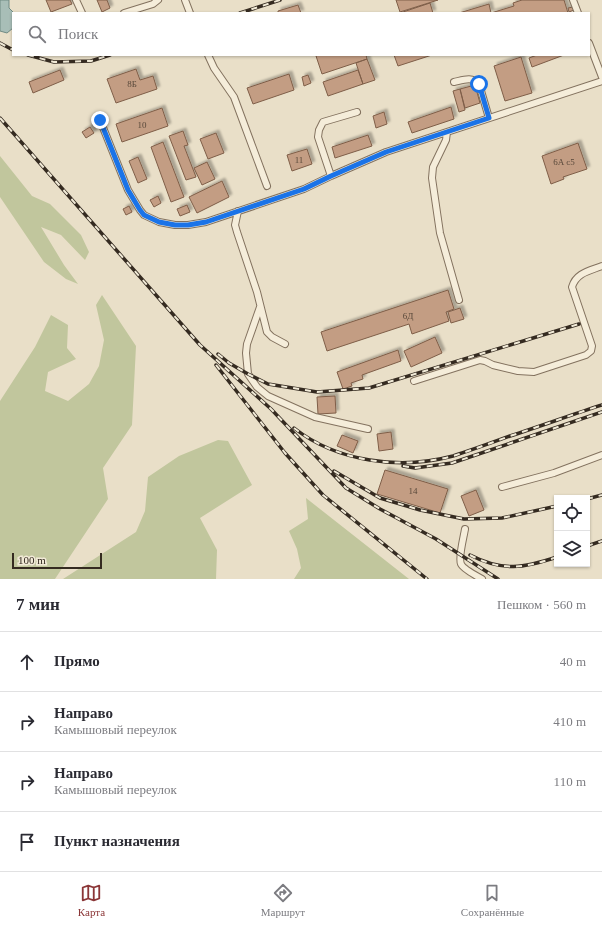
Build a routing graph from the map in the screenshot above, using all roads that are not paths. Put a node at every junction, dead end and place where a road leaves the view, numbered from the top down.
1 (76, 0) edge
2 (158, 0) edge
3 (185, 0) edge
4 (573, 0) edge
5 (82, 12) edge
6 (127, 12) edge
7 (190, 12) edge
8 (578, 12) edge
9 (590, 46) edge
10 (208, 56) edge
11 (602, 77) edge
12 (602, 81) edge
13 (454, 82) dead end
14 (357, 112) dead end
15 (489, 118) junction
16 (100, 120) dead end
17 (448, 132) junction
18 (331, 176) junction
19 (267, 186) dead end
20 (238, 211) junction
21 (602, 266) edge
22 (459, 300) dead end
23 (260, 307) junction
24 (284, 344) dead end
25 (414, 381) dead end
26 (368, 429) dead end
27 (602, 455) edge
28 (502, 486) dead end
29 (465, 529) dead end
30 (482, 579) edge

1 - 5 lane
2 - 6 lane
3 - 7 lane
4 - 8 lane
9 - 11 lane
10 - 19 lane
12 - 15 lane
13 - 15 lane
14 - 18 lane
15 - 17 lane
16 - 20 lane
17 - 18 lane
17 - 22 lane
18 - 20 lane
20 - 23 lane
21 - 25 lane
23 - 24 lane
23 - 26 lane
27 - 28 lane
29 - 30 lane

